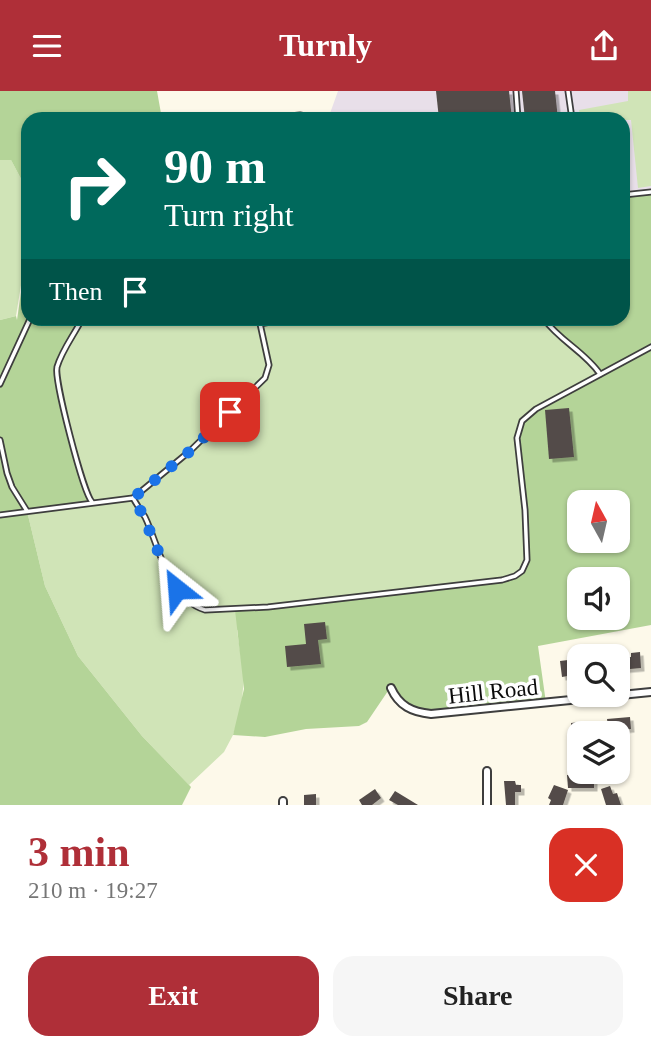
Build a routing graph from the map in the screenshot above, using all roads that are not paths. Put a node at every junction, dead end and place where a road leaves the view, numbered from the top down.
1 (516, 91) edge
2 (568, 91) edge
3 (518, 112) edge
4 (571, 112) edge
5 (651, 192) edge
6 (630, 194) edge
7 (27, 326) edge
8 (78, 326) edge
9 (260, 326) edge
10 (550, 326) edge
11 (651, 347) edge
12 (600, 374) junction
13 (0, 384) edge
14 (0, 440) edge
15 (133, 498) junction
16 (92, 502) junction
17 (27, 511) junction
18 (0, 515) edge
19 (391, 688) dead end
20 (651, 692) edge
21 (487, 771) dead end
22 (487, 805) edge

1 - 3 lane
2 - 4 lane
5 - 6 lane
7 - 13 lane
8 - 16 lane
9 - 15 lane
10 - 12 lane
11 - 12 lane
12 - 15 lane
14 - 17 lane
15 - 16 lane
16 - 17 lane
17 - 18 lane
19 - 20 street, Hill Road
21 - 22 street

